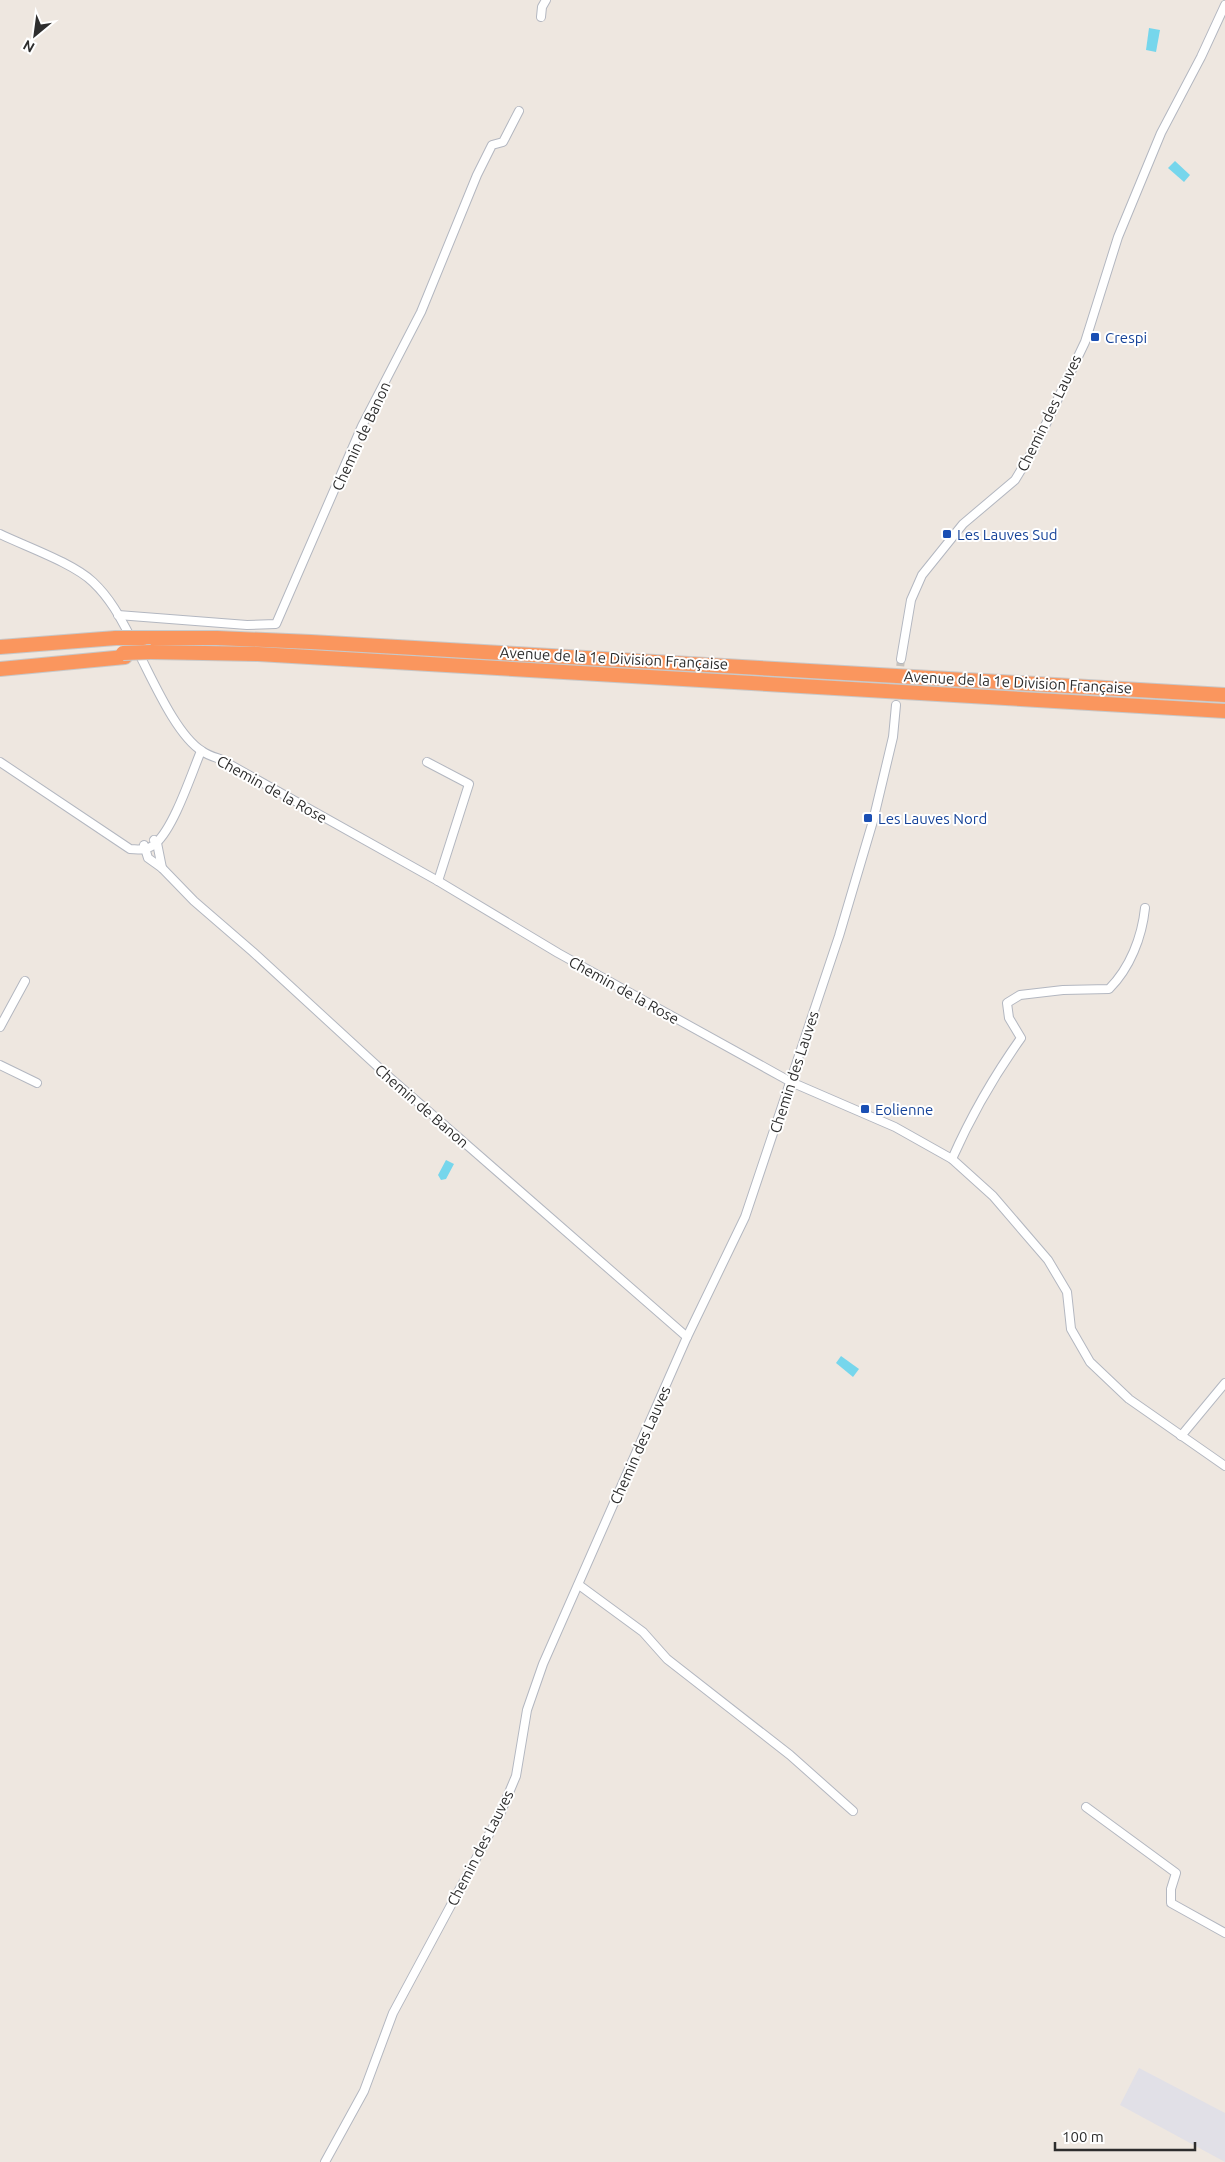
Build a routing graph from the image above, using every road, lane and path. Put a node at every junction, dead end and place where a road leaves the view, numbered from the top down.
1 (546, 0) edge
2 (1225, 5) edge
3 (541, 17) dead end
4 (519, 111) dead end
5 (0, 534) edge
6 (118, 614) junction
7 (76, 640) junction
8 (0, 641) edge
9 (0, 646) edge
10 (124, 655) junction
11 (901, 659) tunnel mouth
12 (0, 661) edge
13 (0, 669) edge
14 (1225, 695) edge
15 (896, 705) dead end
16 (1225, 710) edge
17 (201, 751) junction
18 (0, 762) edge
19 (428, 762) dead end
20 (155, 841) junction
21 (144, 847) junction
22 (162, 868) junction
23 (438, 881) junction
24 (1145, 908) dead end
25 (25, 981) dead end
26 (0, 1027) edge
27 (0, 1065) edge
28 (791, 1082) junction
29 (37, 1083) dead end
30 (952, 1159) junction
31 (687, 1337) junction
32 (1225, 1383) edge
33 (1181, 1436) junction
34 (1225, 1466) edge
35 (579, 1585) junction
36 (1086, 1807) dead end
37 (853, 1811) dead end
38 (1225, 1934) edge
39 (325, 2162) edge

1 - 3 street
2 - 11 street, Chemin des Lauves
4 - 6 street, Chemin de Banon
5 - 6 street, Chemin de la Rose
6 - 17 street, Chemin de la Rose
7 - 8 highway
7 - 9 highway, Avenue de la 1e Division Française
7 - 14 highway, Avenue de la 1e Division Française, bridge
10 - 12 highway, Avenue de la 1e Division Française
10 - 13 highway
10 - 16 highway, Avenue de la 1e Division Française, bridge
15 - 28 street, Chemin des Lauves
17 - 20 street
17 - 23 street, Chemin de la Rose
18 - 21 street
19 - 23 street
20 - 21 street
20 - 22 street
21 - 22 street, Chemin de Banon
22 - 31 street, Chemin de Banon
23 - 28 street, Chemin de la Rose
24 - 30 street
25 - 26 street
27 - 29 street
28 - 30 street, Chemin de la Rose
28 - 31 street, Chemin des Lauves
30 - 33 street, Chemin de la Rose
31 - 35 street, Chemin des Lauves
32 - 33 street
33 - 34 street, Chemin de la Rose
35 - 37 street
35 - 39 street, Chemin des Lauves
36 - 38 street

